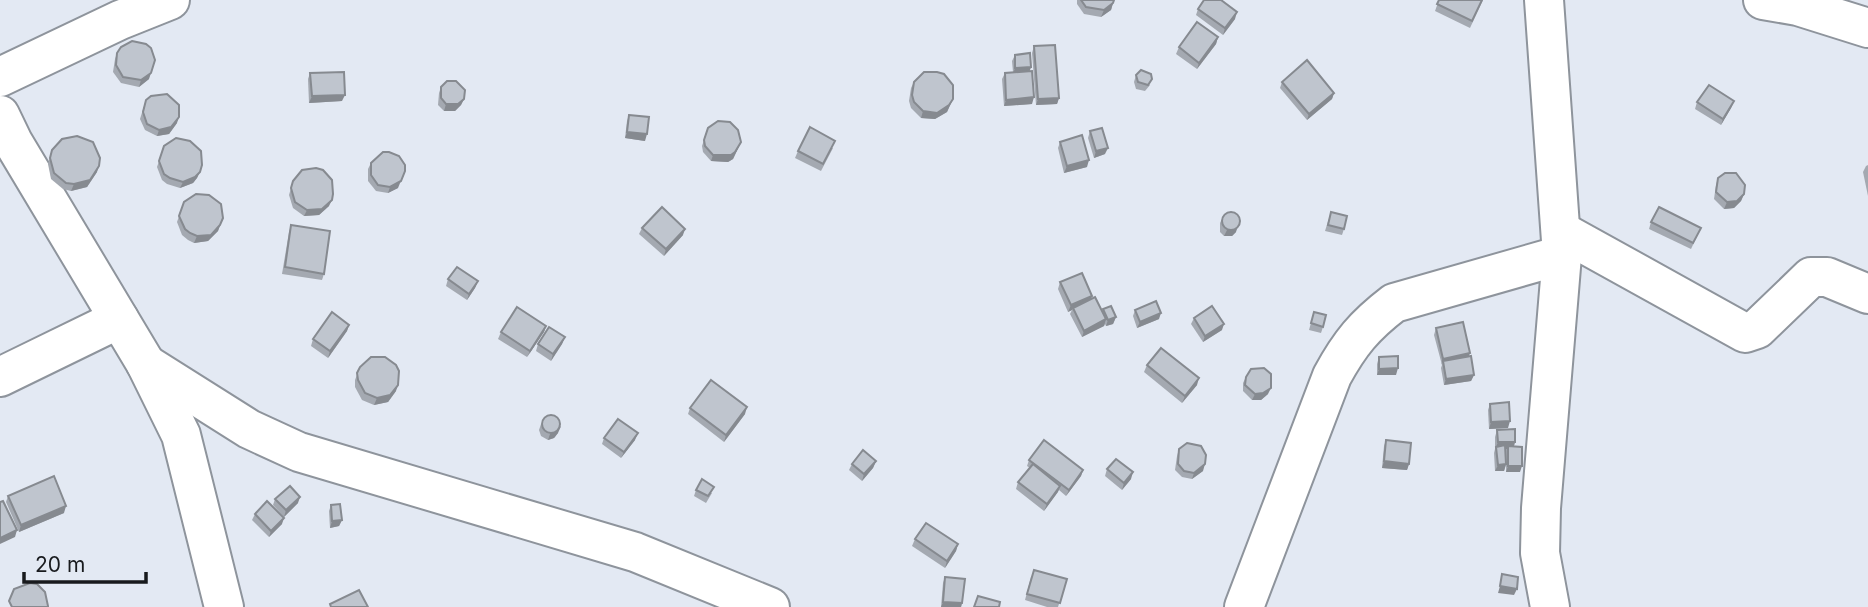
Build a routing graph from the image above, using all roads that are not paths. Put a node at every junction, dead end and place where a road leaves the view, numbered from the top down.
1 (170, 0) edge
2 (1544, 0) edge
3 (1762, 0) edge
4 (1868, 28) edge
5 (0, 77) edge
6 (0, 115) edge
7 (1562, 243) junction
8 (1868, 294) edge
9 (119, 319) junction
10 (146, 364) junction
11 (0, 377) edge
12 (224, 607) edge
13 (770, 607) edge
14 (1244, 607) edge
15 (1550, 607) edge

1 - 5 street
2 - 7 street
3 - 4 street
6 - 9 street
7 - 8 street
7 - 14 street
7 - 15 street
9 - 10 street
9 - 11 street
10 - 12 street
10 - 13 street

